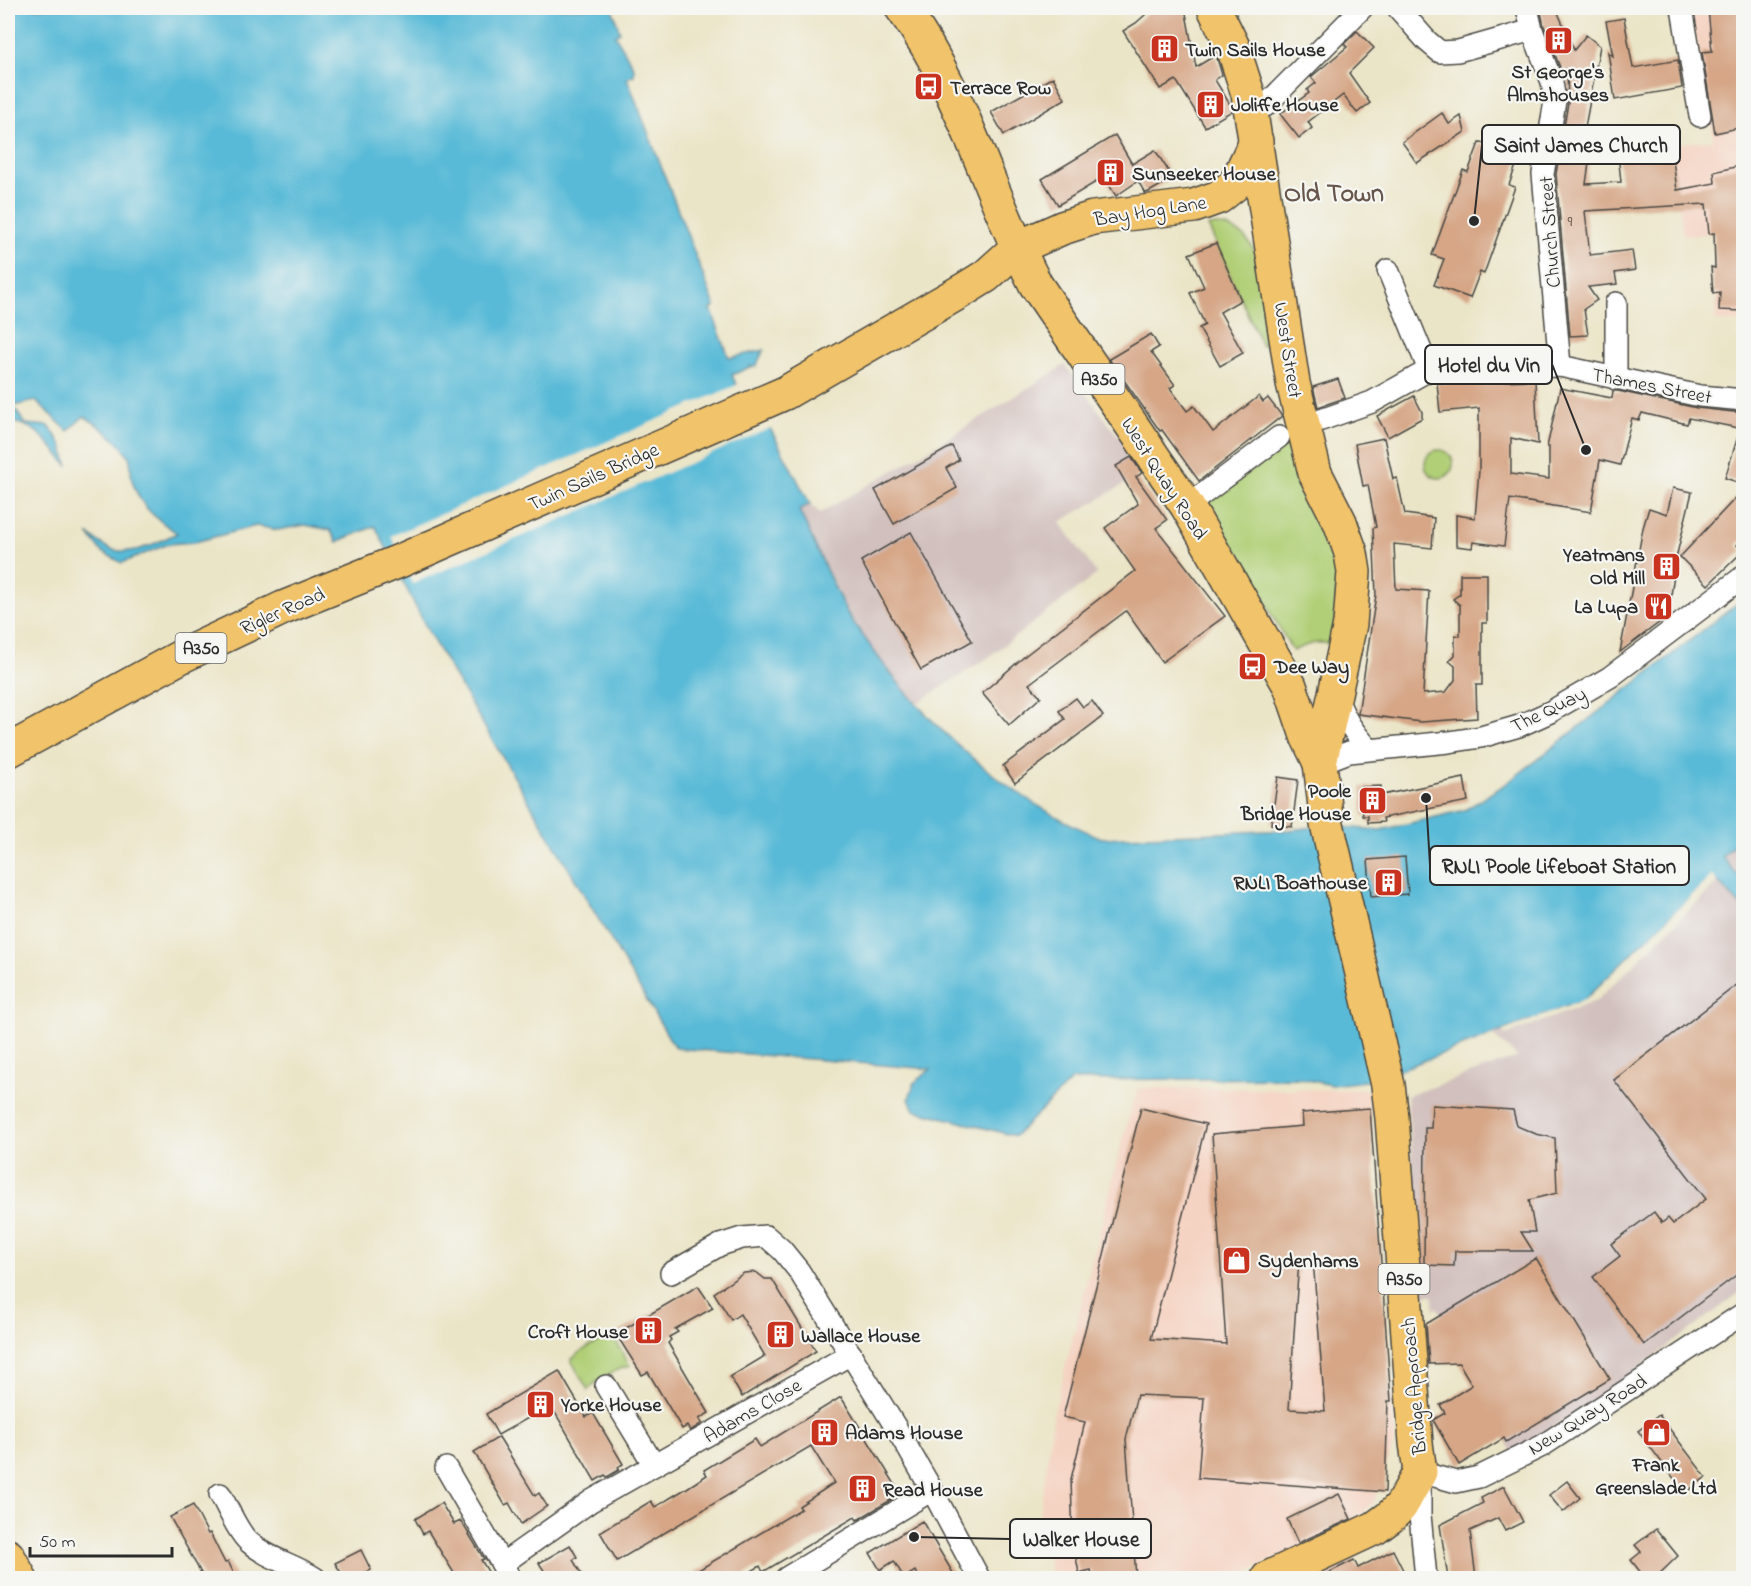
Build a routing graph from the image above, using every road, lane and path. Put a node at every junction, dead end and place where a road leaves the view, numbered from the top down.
1 (902, 8) edge
2 (1214, 8) edge
3 (1362, 8) edge
4 (1398, 8) edge
5 (1527, 8) edge
6 (1682, 8) edge
7 (1532, 30) junction
8 (1700, 116) dead end
9 (1254, 126) junction
10 (1017, 248) junction
11 (1388, 270) dead end
12 (1616, 303) dead end
13 (1560, 366) junction
14 (1429, 370) junction
15 (1616, 379) junction
16 (1743, 400) edge
17 (1321, 420) dead end
18 (1280, 437) dead end
19 (1187, 506) junction
20 (402, 560) joint
21 (1743, 576) edge
22 (1335, 690) junction
23 (1294, 694) junction
24 (1369, 749) junction
25 (8, 751) edge
26 (1320, 763) junction
27 (671, 1273) dead end
28 (1743, 1313) edge
29 (850, 1354) junction
30 (606, 1386) dead end
31 (654, 1465) junction
32 (446, 1468) dead end
33 (1420, 1472) junction
34 (932, 1490) junction
35 (220, 1494) dead end
36 (8, 1556) edge
37 (506, 1571) edge
38 (20, 1578) edge
39 (315, 1578) edge
40 (786, 1578) edge
41 (979, 1578) edge
42 (1268, 1578) edge
43 (1426, 1578) edge

1 - 10 highway, West Quay Road / A350
2 - 9 highway, West Street / A350
3 - 9 street
4 - 7 street
5 - 7 street, Church Street
6 - 8 street
7 - 13 street, Church Street
9 - 10 highway, Bay Hog Lane / A350
9 - 22 highway, West Street / A350
10 - 19 highway, West Quay Road / A350
10 - 20 highway, Twin Sails Bridge / A350
11 - 14 street
12 - 15 street
13 - 14 street, Thames Street
13 - 15 street, Thames Street
14 - 17 street, Thames Street
15 - 16 street, Thames Street
18 - 19 street
19 - 23 highway, West Quay Road / A350
20 - 25 highway, Rigler Road / A350
21 - 24 street, The Quay
22 - 23 highway
22 - 24 street
22 - 26 highway, West Street / A350
23 - 26 highway, West Quay Road / A350
24 - 26 street, The Quay
26 - 33 highway, Bridge Approach / A350
27 - 29 street
28 - 33 street, New Quay Road
29 - 31 street, Adams Close
29 - 34 street
30 - 31 street
31 - 37 street, Adams Close
32 - 37 street
33 - 42 highway
33 - 43 street
34 - 40 street
34 - 41 street
35 - 39 street
36 - 38 highway

